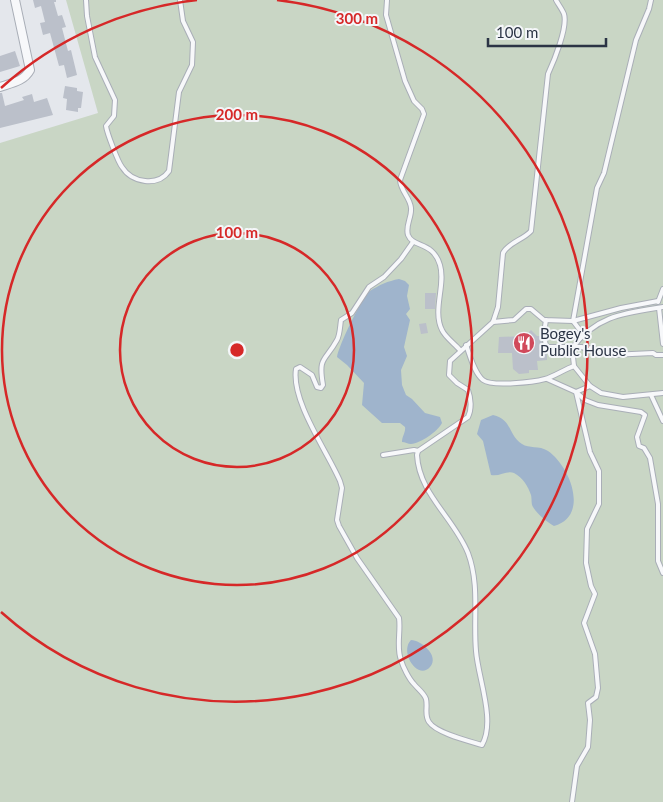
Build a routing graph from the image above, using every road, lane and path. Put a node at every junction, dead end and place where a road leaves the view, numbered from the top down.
1 (15, 0) edge
2 (86, 0) edge
3 (180, 0) edge
4 (387, 0) edge
5 (556, 0) edge
6 (650, 0) edge
7 (0, 87) edge
8 (413, 242) junction
9 (663, 289) edge
10 (658, 301) junction
11 (659, 308) edge
12 (546, 320) junction
13 (573, 320) junction
14 (493, 322) junction
15 (583, 334) junction
16 (663, 344) edge
17 (466, 345) junction
18 (572, 348) junction
19 (460, 350) junction
20 (663, 354) edge
21 (574, 366) junction
22 (547, 379) junction
23 (590, 386) junction
24 (576, 392) junction
25 (663, 393) edge
26 (651, 395) junction
27 (663, 421) edge
28 (418, 451) junction
29 (383, 455) dead end
30 (663, 573) edge
31 (572, 802) edge

1 - 7 street
2 - 3 lane
4 - 8 lane
5 - 14 lane
6 - 13 lane
8 - 19 lane
8 - 28 lane
9 - 10 lane
10 - 11 lane
10 - 13 lane
11 - 15 lane
11 - 16 lane
12 - 13 lane
12 - 14 lane
12 - 18 lane
13 - 15 lane
14 - 17 lane
15 - 18 lane
17 - 19 lane
17 - 22 lane
18 - 20 lane
18 - 21 lane
19 - 28 lane
21 - 22 lane
21 - 23 lane
22 - 24 lane
23 - 24 lane
23 - 26 lane
24 - 30 lane
24 - 31 lane
25 - 26 lane
26 - 27 lane
28 - 29 lane

